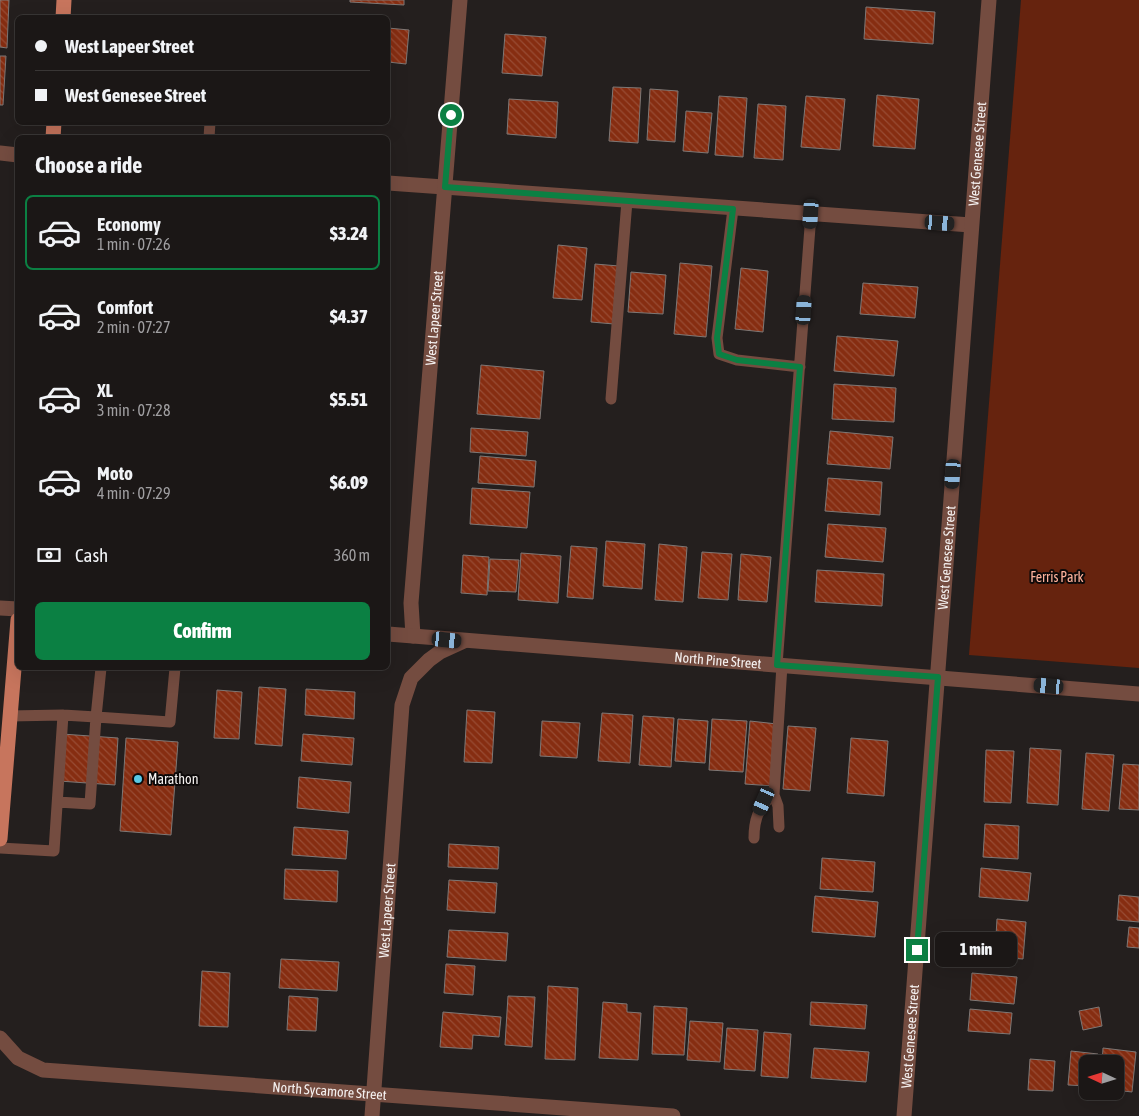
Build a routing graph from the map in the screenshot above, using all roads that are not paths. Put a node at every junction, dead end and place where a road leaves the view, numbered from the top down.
1 (64, 0) edge
2 (460, 0) edge
3 (989, 0) edge
4 (63, 15) edge
5 (0, 154) edge
6 (15, 155) edge
7 (390, 183) edge
8 (445, 187) junction
9 (627, 201) junction
10 (733, 209) junction
11 (811, 214) junction
12 (971, 226) junction
13 (800, 367) junction
14 (611, 399) dead end
15 (0, 608) edge
16 (15, 609) edge
17 (390, 634) edge
18 (413, 636) junction
19 (464, 642) junction
20 (15, 652) edge
21 (779, 665) junction
22 (102, 670) edge
23 (175, 670) edge
24 (938, 677) junction
25 (1139, 694) edge
26 (63, 715) junction
27 (9, 716) junction
28 (96, 717) junction
29 (774, 795) junction
30 (58, 802) junction
31 (779, 827) dead end
32 (754, 838) dead end
33 (0, 839) edge
34 (0, 848) edge
35 (0, 1038) edge
36 (374, 1094) junction
37 (372, 1116) edge
38 (672, 1116) edge
39 (904, 1116) edge

1 - 4 main road
2 - 8 street, West Lapeer Street
3 - 12 street, West Genesee Street
5 - 6 street
7 - 8 street
8 - 9 street
8 - 18 street, West Lapeer Street
9 - 10 street
9 - 14 lane
10 - 11 street
10 - 13 lane
11 - 12 street
11 - 13 lane
12 - 24 street, West Genesee Street
13 - 21 lane
15 - 16 street
17 - 18 street, North Pine Street
18 - 19 street, North Pine Street
19 - 21 street, North Pine Street
19 - 36 street, West Lapeer Street
20 - 27 main road
21 - 24 street, North Pine Street
21 - 29 lane
22 - 28 lane
23 - 28 lane
24 - 25 street, North Pine Street
24 - 39 street, West Genesee Street
26 - 27 lane
26 - 28 lane
26 - 30 lane
27 - 33 main road
28 - 30 lane
29 - 31 lane
29 - 32 lane
30 - 34 lane
35 - 36 street, North Sycamore Street
36 - 37 street, West Lapeer Street
36 - 38 street, North Sycamore Street

